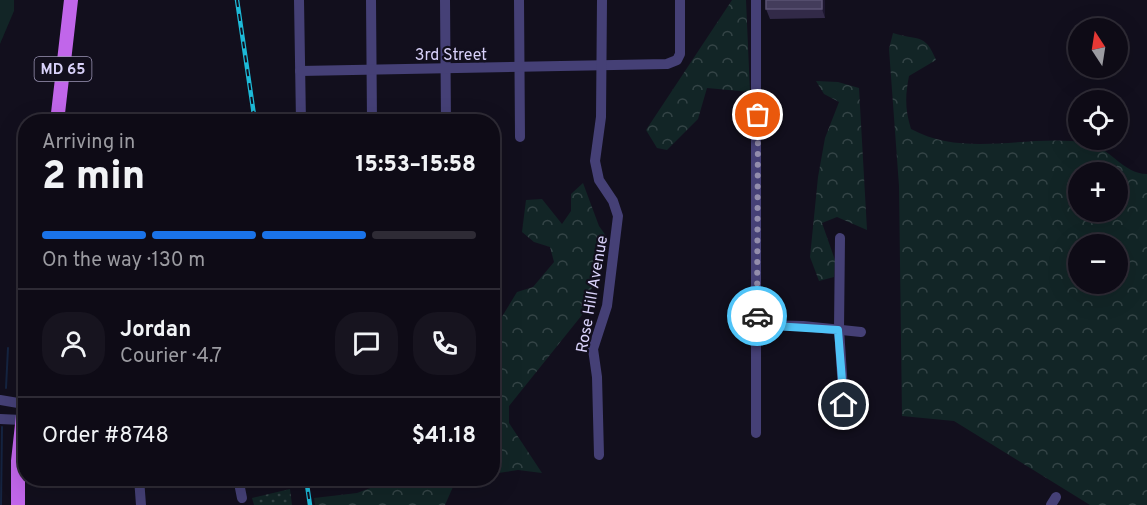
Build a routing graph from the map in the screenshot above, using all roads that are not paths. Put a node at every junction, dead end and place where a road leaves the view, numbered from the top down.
1 (71, 0) edge
2 (299, 0) edge
3 (371, 0) edge
4 (445, 0) edge
5 (519, 0) edge
6 (602, 0) edge
7 (680, 0) edge
8 (756, 0) edge
9 (602, 66) junction
10 (446, 69) junction
11 (519, 69) junction
12 (372, 70) junction
13 (300, 71) junction
14 (58, 114) edge
15 (301, 114) edge
16 (372, 114) edge
17 (446, 114) edge
18 (520, 137) dead end
19 (840, 238) dead end
20 (757, 325) junction
21 (838, 330) junction
22 (861, 332) dead end
23 (0, 400) edge
24 (18, 403) edge
25 (844, 405) dead end
26 (0, 419) edge
27 (18, 420) edge
28 (756, 433) dead end
29 (599, 455) dead end
30 (19, 486) edge
31 (140, 486) edge
32 (240, 486) edge
33 (242, 498) dead end
34 (18, 505) edge
35 (141, 505) edge

1 - 14 main road, MD 65
2 - 13 street
3 - 12 street
4 - 10 street
5 - 11 street
6 - 9 street, Rose Hill Avenue
7 - 9 street, 3rd Street
8 - 20 street
9 - 11 street, 3rd Street
9 - 29 street, Rose Hill Avenue
10 - 11 street, 3rd Street
10 - 12 street, 3rd Street
10 - 17 street
11 - 18 street
12 - 13 street, 3rd Street
12 - 16 street
13 - 15 street
19 - 21 street
20 - 21 street
20 - 28 street
21 - 22 street
21 - 25 street
23 - 24 street
26 - 27 street
30 - 34 main road
31 - 35 street
32 - 33 street

